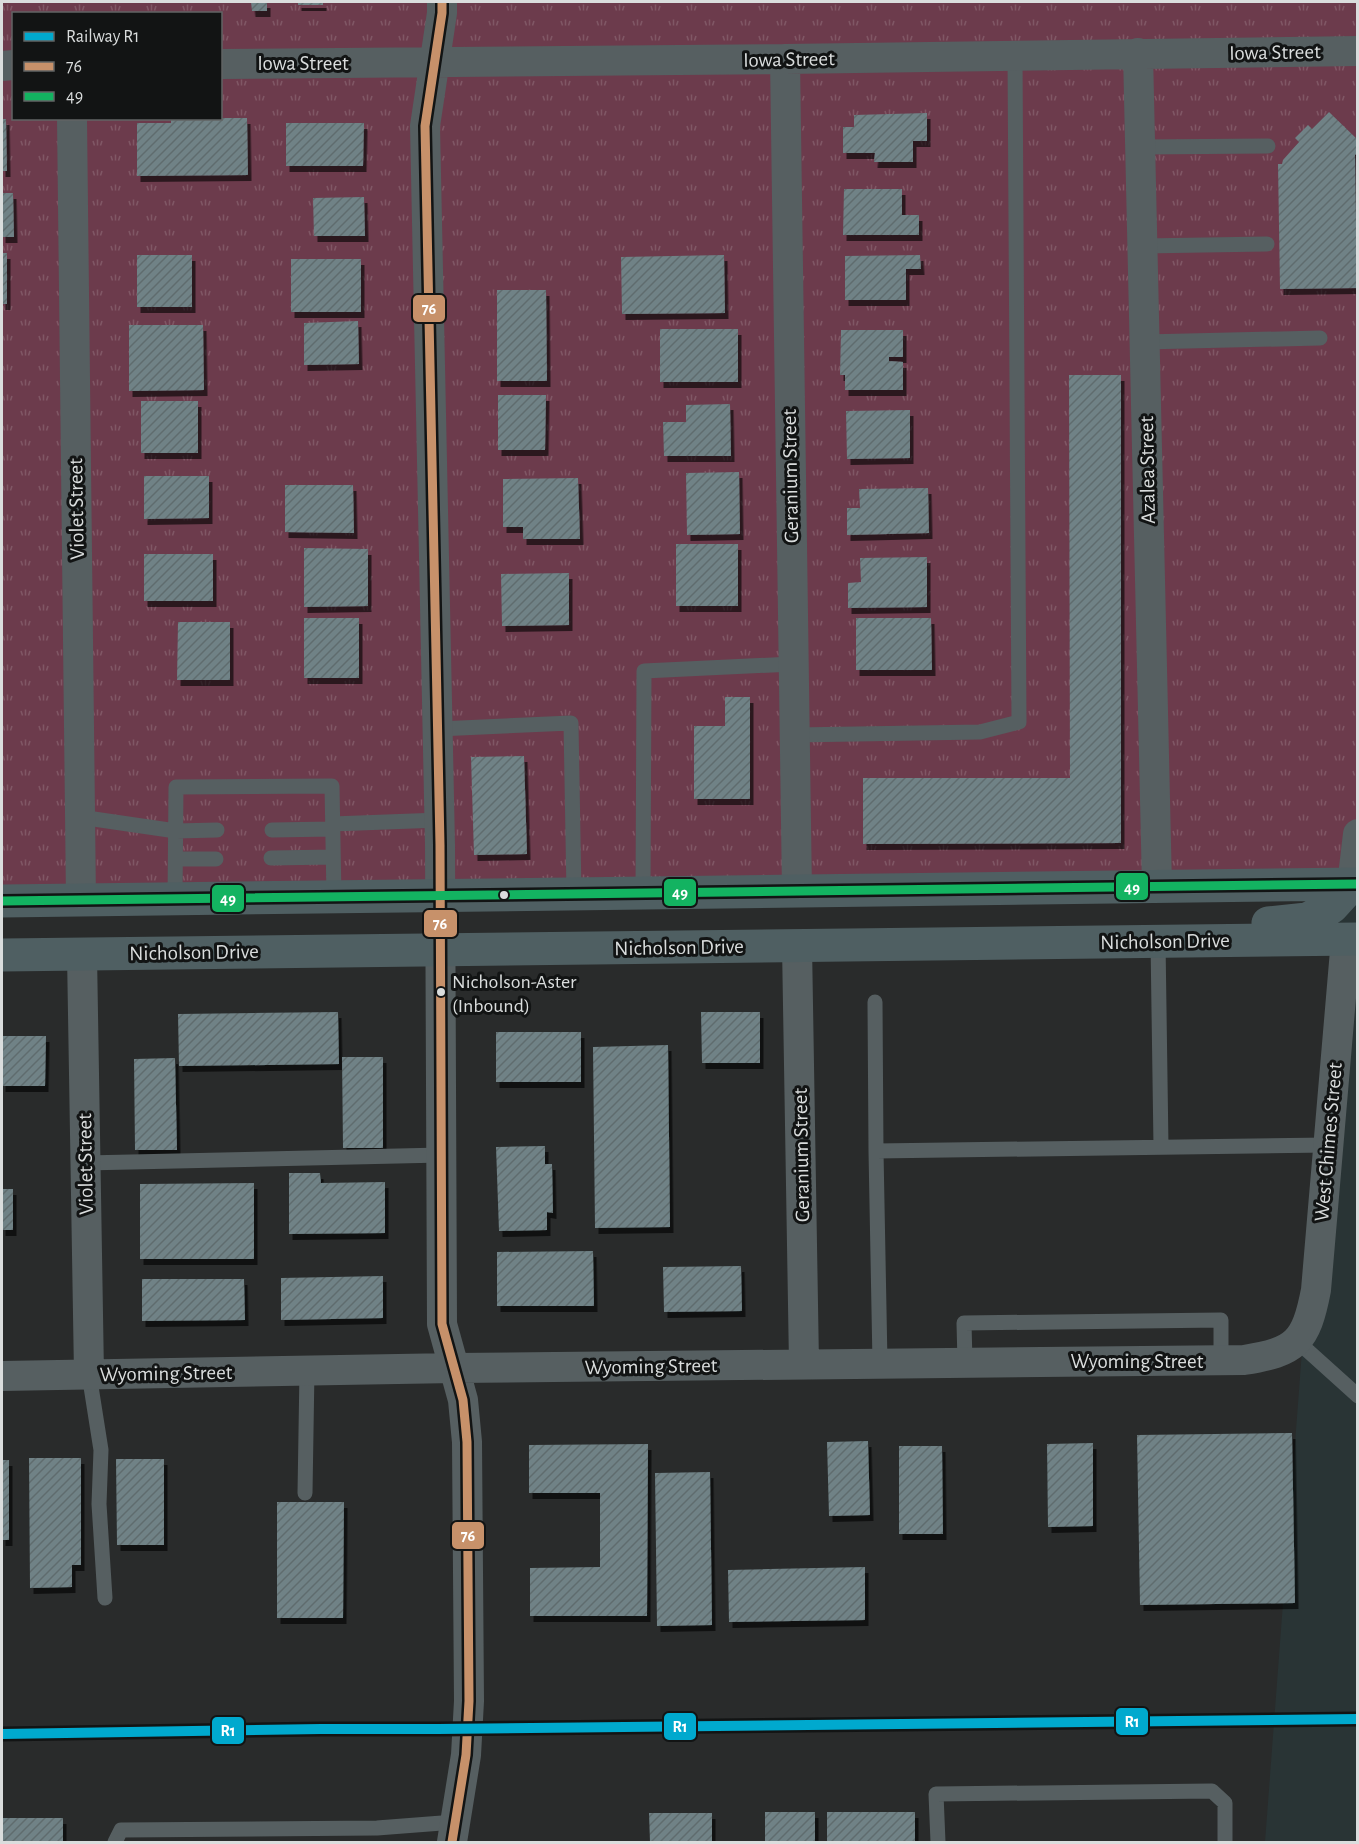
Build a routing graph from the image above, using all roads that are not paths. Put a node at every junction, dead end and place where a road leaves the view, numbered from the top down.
1 (442, 2) edge
2 (1358, 51) edge
3 (1138, 53) junction
4 (1015, 55) junction
5 (785, 59) junction
6 (435, 63) junction
7 (222, 64) edge
8 (72, 120) edge
9 (1268, 146) dead end
10 (1140, 147) junction
11 (1267, 244) dead end
12 (1142, 246) junction
13 (1320, 338) dead end
14 (1144, 342) junction
15 (793, 664) junction
16 (438, 729) junction
17 (794, 735) junction
18 (80, 817) junction
19 (440, 820) junction
20 (332, 826) junction
21 (217, 830) dead end
22 (272, 830) dead end
23 (176, 831) junction
24 (1358, 834) edge
25 (333, 857) junction
26 (271, 858) dead end
27 (176, 859) junction
28 (216, 859) dead end
29 (1355, 885) edge
30 (1156, 887) junction
31 (797, 892) junction
32 (574, 894) junction
33 (643, 894) junction
34 (441, 896) junction
35 (334, 897) junction
36 (176, 899) junction
37 (81, 900) junction
38 (2, 901) edge
39 (1354, 935) edge
40 (1158, 941) junction
41 (1096, 942) junction
42 (797, 945) junction
43 (441, 950) junction
44 (82, 954) junction
45 (2, 955) edge
46 (875, 1002) dead end
47 (1328, 1145) junction
48 (1161, 1147) junction
49 (876, 1150) junction
50 (442, 1155) junction
51 (85, 1162) junction
52 (1297, 1341) junction
53 (1221, 1360) junction
54 (964, 1362) junction
55 (880, 1363) junction
56 (804, 1364) junction
57 (454, 1368) junction
58 (307, 1370) junction
59 (89, 1374) junction
60 (2, 1376) edge
61 (1358, 1396) edge
62 (305, 1493) dead end
63 (105, 1598) dead end
64 (454, 1832) edge
65 (115, 1842) edge
66 (938, 1842) edge
67 (1225, 1842) edge

1 - 6 street
2 - 3 street, Iowa Street
3 - 4 street, Iowa Street
3 - 10 street, Azalea Street
4 - 5 street, Iowa Street
4 - 17 lane
5 - 6 street, Iowa Street
5 - 15 street, Geranium Street
6 - 7 street, Iowa Street
6 - 16 street
8 - 18 street, Violet Street
9 - 10 lane
10 - 12 street, Azalea Street
11 - 12 lane
12 - 14 street, Azalea Street
13 - 14 lane
14 - 30 street, Azalea Street
15 - 17 street, Geranium Street
15 - 33 lane
16 - 19 street
16 - 32 lane
17 - 31 street, Geranium Street
18 - 23 lane
18 - 37 street, Violet Street
19 - 20 lane
19 - 34 street
20 - 22 lane
20 - 23 lane
20 - 25 lane
21 - 23 lane
23 - 27 lane
24 - 29 street
25 - 26 lane
25 - 35 lane
27 - 28 lane
27 - 36 lane
29 - 30 main road
29 - 41 main road
30 - 31 main road
31 - 33 main road
32 - 33 main road
32 - 34 main road
34 - 35 main road
34 - 43 street
35 - 36 main road
36 - 37 main road
37 - 38 main road
39 - 40 main road, Nicholson Drive
39 - 47 street, West Chimes Street
40 - 41 main road, Nicholson Drive
40 - 48 lane
41 - 42 main road, Nicholson Drive
42 - 43 main road, Nicholson Drive
42 - 56 street, Geranium Street
43 - 44 main road, Nicholson Drive
43 - 50 street
44 - 45 main road, Nicholson Drive
44 - 51 street, Violet Street
46 - 49 lane
47 - 48 lane
47 - 52 street, West Chimes Street
48 - 49 lane
49 - 55 lane
50 - 51 lane
50 - 57 street
51 - 59 street, Violet Street
52 - 53 street, Wyoming Street
52 - 61 lane
53 - 54 street, Wyoming Street
53 - 54 lane
54 - 55 street, Wyoming Street
55 - 56 street, Wyoming Street
56 - 57 street, Wyoming Street
57 - 58 street, Wyoming Street
57 - 64 street
58 - 59 street, Wyoming Street
58 - 62 lane
59 - 60 street, Wyoming Street
59 - 63 lane
64 - 65 lane
66 - 67 lane

